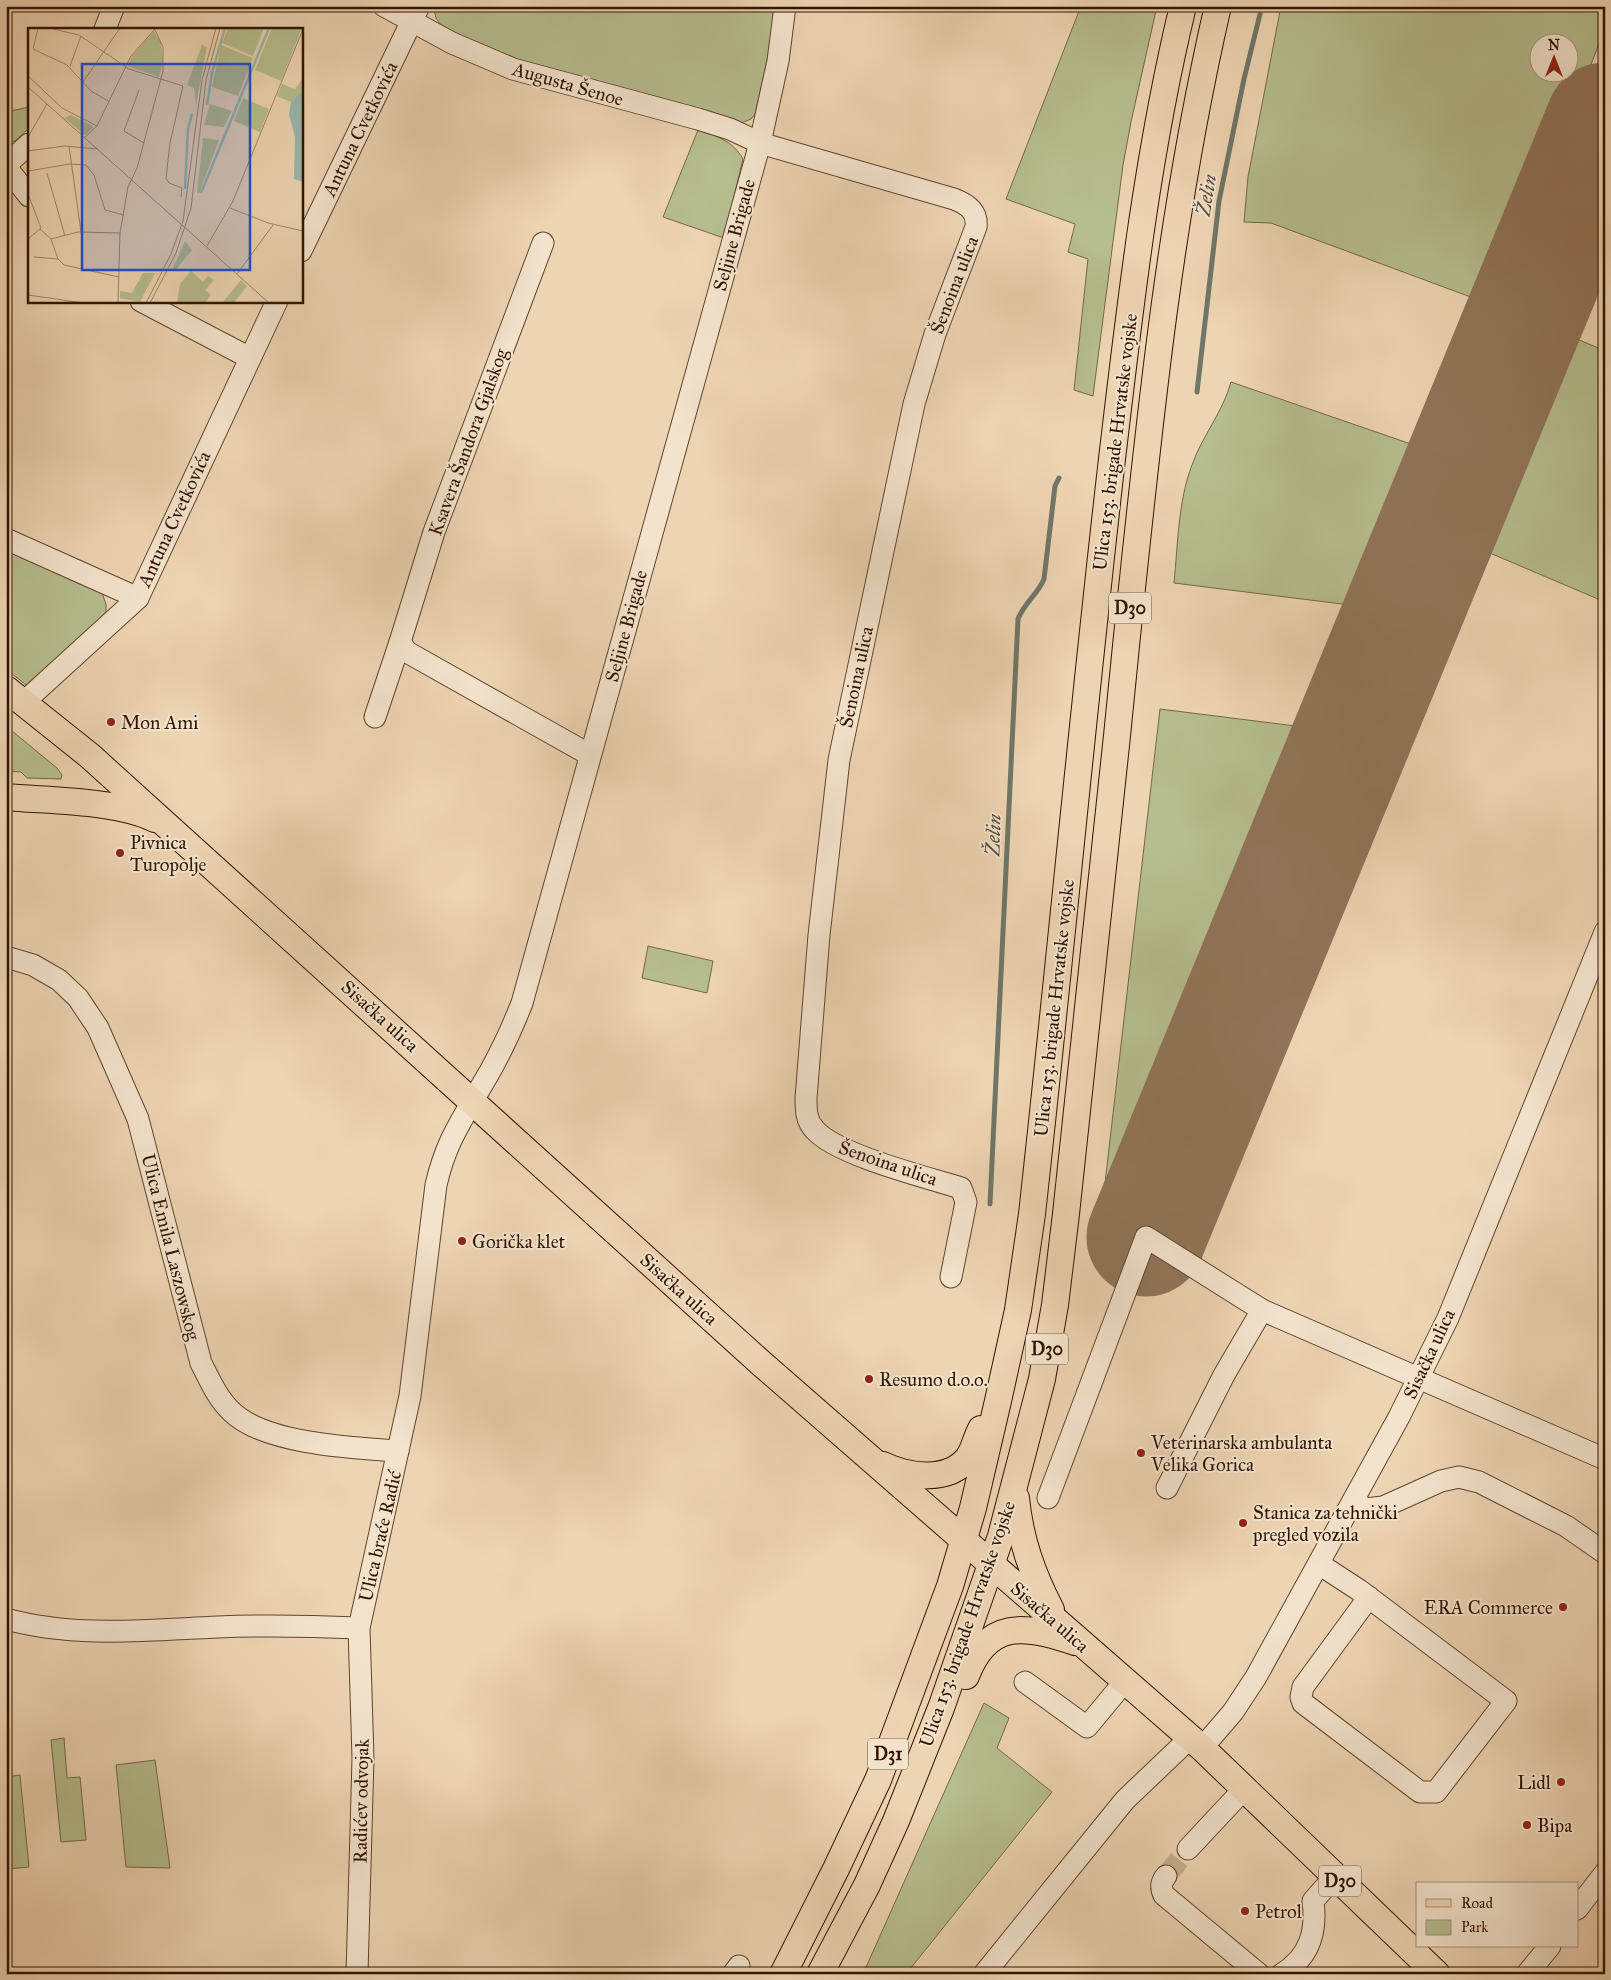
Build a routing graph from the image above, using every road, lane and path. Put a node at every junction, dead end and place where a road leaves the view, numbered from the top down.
1 (114, 6) edge
2 (384, 6) edge
3 (785, 6) edge
4 (1183, 6) edge
5 (1218, 6) edge
6 (415, 13) edge
7 (105, 28) edge
8 (760, 143) junction
9 (28, 145) edge
10 (6, 166) edge
11 (28, 195) edge
12 (544, 243) dead end
13 (302, 249) edge
14 (143, 302) edge
15 (277, 302) edge
16 (250, 358) junction
17 (6, 539) edge
18 (138, 598) junction
19 (400, 642) junction
20 (15, 696) edge
21 (375, 717) dead end
22 (590, 755) junction
23 (96, 761) junction
24 (6, 798) edge
25 (74, 803) junction
26 (162, 823) junction
27 (1605, 932) edge
28 (6, 958) edge
29 (472, 1100) junction
30 (951, 1277) dead end
31 (1262, 1310) junction
32 (1418, 1380) junction
33 (998, 1401) junction
34 (398, 1451) junction
35 (867, 1457) junction
36 (1605, 1459) edge
37 (1014, 1481) junction
38 (1167, 1488) dead end
39 (1048, 1498) dead end
40 (1352, 1501) junction
41 (963, 1541) junction
42 (1605, 1553) edge
43 (990, 1564) junction
44 (1319, 1564) junction
45 (1369, 1597) junction
46 (6, 1618) edge
47 (1058, 1624) junction
48 (359, 1628) junction
49 (1082, 1644) junction
50 (1025, 1682) dead end
51 (1125, 1682) junction
52 (941, 1708) junction
53 (1196, 1743) junction
54 (1244, 1789) junction
55 (1188, 1849) tunnel mouth
56 (1605, 1873) edge
57 (1166, 1876) tunnel mouth
58 (1335, 1876) junction
59 (1578, 1907) edge
60 (1548, 1948) edge
61 (357, 1974) edge
62 (783, 1974) edge
63 (820, 1974) edge
64 (984, 1974) edge
65 (1259, 1974) edge
66 (1282, 1974) edge
67 (1437, 1974) edge
68 (1527, 1974) edge

1 - 7 street
2 - 6 street, Augusta Šenoe
3 - 8 street, Seljine Brigade
4 - 33 main road, Ulica 153. brigade Hrvatske vojske / D30
5 - 37 main road, Ulica 153. brigade Hrvatske vojske / D30
6 - 8 street, Augusta Šenoe
6 - 13 street, Antuna Cvetkovića
8 - 22 street, Seljine Brigade
8 - 30 street, Šenoina ulica
9 - 10 street
10 - 11 street
12 - 19 street, Ksavera Šandora Gjalskog
14 - 16 street
15 - 16 street, Antuna Cvetkovića
16 - 18 street, Antuna Cvetkovića
17 - 18 street
18 - 20 street, Antuna Cvetkovića
19 - 21 street, Ksavera Šandora Gjalskog
19 - 22 street
20 - 23 main road, Sisačka ulica
22 - 29 street, Seljine Brigade
23 - 25 main road
23 - 26 main road, Sisačka ulica
24 - 25 main road
25 - 26 main road
26 - 29 main road, Sisačka ulica
27 - 32 street, Sisačka ulica
28 - 34 street, Ulica Emila Laszowskog
29 - 34 street, Ulica braće Radić
29 - 35 main road, Sisačka ulica
31 - 32 street
31 - 38 street
31 - 39 street
32 - 36 street
32 - 40 street, Sisačka ulica
33 - 35 main road
33 - 41 main road, Ulica 153. brigade Hrvatske vojske / D30
34 - 48 street, Ulica braće Radić
35 - 41 main road, Sisačka ulica
37 - 43 main road, Ulica 153. brigade Hrvatske vojske / D31
37 - 47 main road
40 - 42 street
40 - 44 street, Sisačka ulica
41 - 43 main road, Sisačka ulica / D30
41 - 62 main road, Ulica 153. brigade Hrvatske vojske / D31
43 - 47 main road, Sisačka ulica / D30
43 - 52 main road, Ulica 153. brigade Hrvatske vojske / D31
44 - 45 street
44 - 53 street, Sisačka ulica
45 - 45 street
46 - 48 street, Ulica braće Radić
47 - 49 main road, Sisačka ulica / D30
48 - 61 street, Radićev odvojak
49 - 51 main road, Sisačka ulica / D30
49 - 52 main road
50 - 51 street
51 - 53 main road, Sisačka ulica / D30
52 - 63 main road, Ulica 153. brigade Hrvatske vojske / D31
53 - 54 main road, Sisačka ulica / D30
53 - 64 street
54 - 55 street
54 - 58 main road, Sisačka ulica / D30
56 - 59 street
57 - 65 street
58 - 66 street
58 - 67 main road, Sisačka ulica / D30
60 - 68 street

